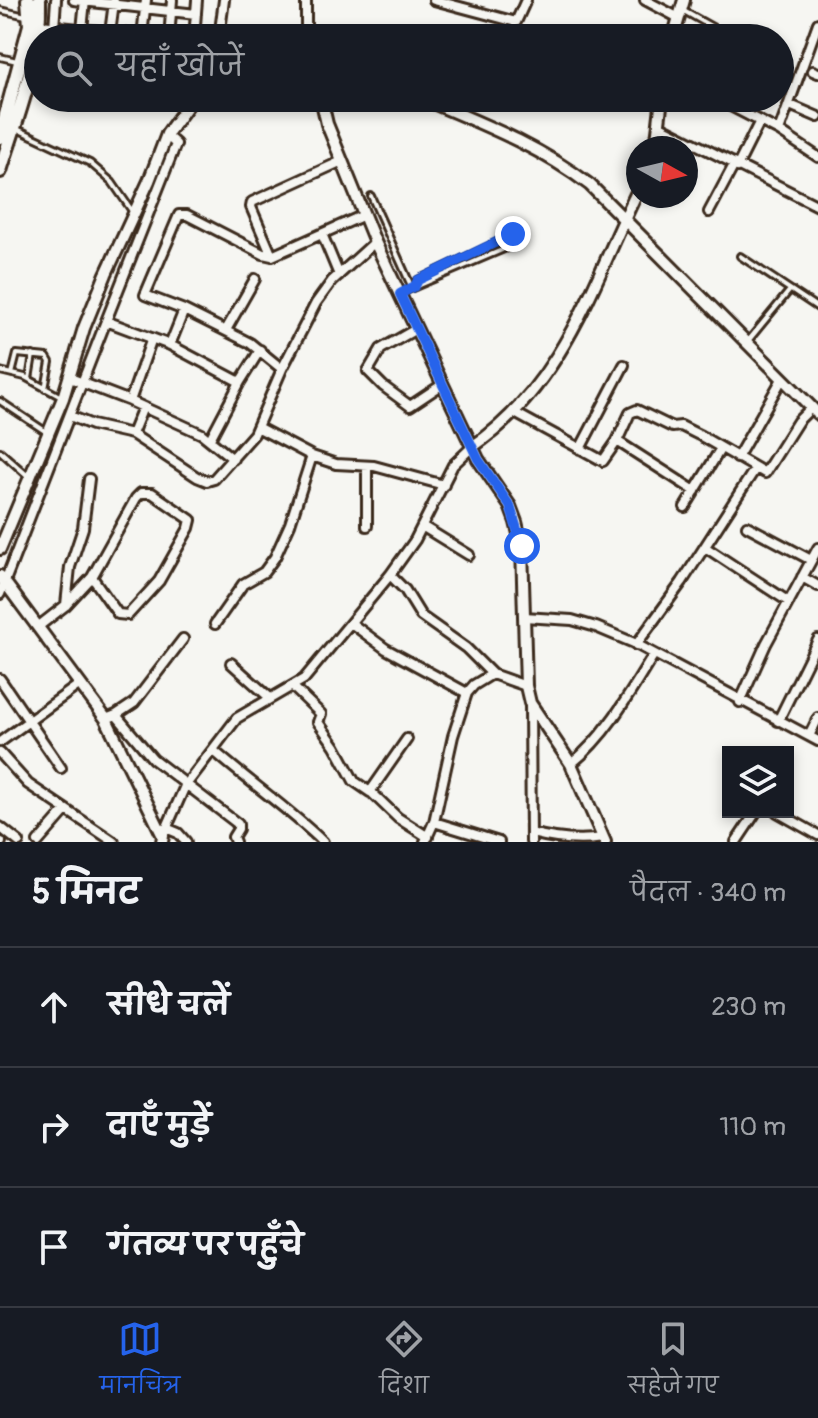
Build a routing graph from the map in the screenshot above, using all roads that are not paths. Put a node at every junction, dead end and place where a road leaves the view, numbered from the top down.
1 (28, 0) edge
2 (39, 0) edge
3 (56, 0) edge
4 (74, 0) edge
5 (172, 0) edge
6 (197, 0) edge
7 (224, 0) edge
8 (306, 0) edge
9 (434, 0) edge
10 (526, 0) edge
11 (645, 0) edge
12 (84, 1) edge
13 (114, 2) edge
14 (145, 4) edge
15 (681, 9) edge
16 (0, 10) edge
17 (171, 12) junction
18 (196, 14) junction
19 (35, 21) junction
20 (516, 22) joint
21 (818, 23) edge
22 (34, 24) edge
23 (43, 24) edge
24 (54, 24) edge
25 (82, 24) edge
26 (111, 24) edge
27 (143, 24) edge
28 (170, 24) edge
29 (195, 24) edge
30 (221, 24) edge
31 (306, 24) edge
32 (707, 24) edge
33 (0, 57) edge
34 (24, 63) edge
35 (24, 70) edge
36 (794, 93) edge
37 (794, 107) edge
38 (185, 112) edge
39 (324, 112) edge
40 (454, 112) edge
41 (661, 112) edge
42 (742, 112) edge
43 (787, 112) edge
44 (818, 117) edge
45 (760, 121) junction
46 (9, 126) junction
47 (660, 126) junction
48 (779, 131) junction
49 (658, 136) edge
50 (0, 137) edge
51 (171, 138) junction
52 (818, 157) edge
53 (342, 161) junction
54 (736, 166) junction
55 (0, 171) edge
56 (371, 196) dead end
57 (818, 206) edge
58 (630, 208) edge
59 (709, 212) dead end
60 (134, 213) junction
61 (364, 215) junction
62 (624, 220) junction
63 (322, 234) junction
64 (375, 242) junction
65 (272, 256) junction
66 (740, 256) dead end
67 (339, 275) junction
68 (255, 279) dead end
69 (414, 287) junction
70 (790, 290) junction
71 (400, 294) junction
72 (818, 308) edge
73 (184, 310) junction
74 (106, 321) junction
75 (416, 329) junction
76 (226, 330) junction
77 (152, 338) junction
78 (746, 343) junction
79 (170, 345) junction
80 (260, 350) junction
81 (33, 355) junction
82 (624, 365) dead end
83 (282, 369) junction
84 (0, 371) edge
85 (12, 374) junction
86 (29, 379) junction
87 (782, 379) junction
88 (77, 381) junction
89 (240, 382) junction
90 (443, 384) junction
91 (45, 389) junction
92 (63, 398) junction
93 (0, 401) edge
94 (130, 401) junction
95 (143, 407) junction
96 (815, 411) edge
97 (515, 413) junction
98 (70, 416) junction
99 (257, 427) junction
100 (48, 434) junction
101 (132, 434) junction
102 (210, 439) junction
103 (617, 441) junction
104 (472, 447) junction
105 (721, 448) junction
106 (580, 449) junction
107 (0, 451) edge
108 (312, 456) junction
109 (737, 458) junction
110 (233, 459) junction
111 (367, 466) junction
112 (755, 469) junction
113 (31, 478) junction
114 (89, 479) dead end
115 (444, 485) junction
116 (695, 491) junction
117 (685, 507) dead end
118 (367, 526) dead end
119 (422, 526) junction
120 (747, 526) dead end
121 (705, 547) junction
122 (818, 548) edge
123 (0, 549) edge
124 (469, 555) dead end
125 (811, 560) junction
126 (390, 575) junction
127 (92, 577) junction
128 (802, 577) junction
129 (3, 579) edge
130 (818, 586) edge
131 (0, 594) edge
132 (789, 602) junction
133 (66, 605) junction
134 (524, 617) junction
135 (351, 623) junction
136 (215, 624) dead end
137 (39, 626) junction
138 (183, 639) dead end
139 (818, 640) edge
140 (636, 645) junction
141 (654, 654) junction
142 (231, 663) dead end
143 (492, 674) junction
144 (0, 679) edge
145 (80, 684) junction
146 (526, 686) junction
147 (293, 687) junction
148 (467, 693) junction
149 (270, 698) junction
150 (740, 702) junction
151 (530, 703) junction
152 (111, 717) junction
153 (818, 718) edge
154 (27, 720) junction
155 (778, 721) junction
156 (809, 736) junction
157 (407, 739) dead end
158 (818, 741) edge
159 (0, 742) edge
160 (139, 745) junction
161 (213, 750) junction
162 (123, 751) junction
163 (0, 753) edge
164 (571, 764) junction
165 (61, 768) dead end
166 (185, 786) junction
167 (371, 792) junction
168 (66, 810) junction
169 (752, 818) edge
170 (788, 818) edge
171 (434, 822) junction
172 (0, 827) edge
173 (164, 835) edge
174 (818, 835) edge
175 (531, 838) edge
176 (426, 839) edge
177 (604, 840) edge
178 (19, 842) edge
179 (38, 842) edge
180 (114, 842) edge
181 (186, 842) edge
182 (235, 842) edge
183 (323, 842) edge
184 (499, 842) edge
185 (588, 842) edge
186 (736, 842) edge

1 - 19 main road
2 - 19 main road
3 - 24 street
4 - 12 street
5 - 17 street
6 - 18 street
7 - 30 street
8 - 31 street
9 - 20 street
10 - 20 street
11 - 15 street
12 - 13 street
12 - 25 street
13 - 14 street
13 - 26 street
14 - 17 street
14 - 27 street
15 - 32 lane
16 - 19 lane
17 - 18 street
17 - 28 street
18 - 29 street
19 - 22 main road
19 - 23 street
21 - 36 street
33 - 34 lane
35 - 46 main road
37 - 44 street
38 - 51 street
39 - 53 street
40 - 62 street
41 - 47 street
42 - 45 street
43 - 48 street
45 - 48 street
45 - 54 street
46 - 50 main road
46 - 55 main road
46 - 60 lane
47 - 49 street
47 - 54 street
48 - 52 street
51 - 60 street
51 - 74 street
53 - 61 street
53 - 65 street
54 - 57 street
54 - 59 street
56 - 69 lane
58 - 62 street
60 - 88 street
61 - 63 street
61 - 64 street
62 - 78 street
62 - 97 street
63 - 65 street
63 - 67 street
64 - 67 street
64 - 71 street
65 - 73 street
66 - 70 lane
67 - 83 street
68 - 76 street
69 - 69 lane
69 - 71 lane
70 - 72 lane
70 - 78 lane
71 - 75 street
73 - 76 street
73 - 79 street
74 - 77 street
74 - 88 street
75 - 90 street
75 - 90 street
76 - 80 street
77 - 79 street
77 - 94 street
78 - 87 street
79 - 89 street
80 - 83 street
80 - 89 street
81 - 85 lane
81 - 86 lane
81 - 91 lane
82 - 106 street
83 - 99 street
84 - 85 lane
85 - 86 lane
86 - 91 lane
87 - 96 street
87 - 109 street
88 - 92 street
88 - 94 street
88 - 98 street
89 - 102 street
90 - 104 street
91 - 92 lane
92 - 100 street
93 - 100 lane
94 - 95 street
95 - 101 street
95 - 102 street
96 - 112 street
97 - 104 street
97 - 106 street
98 - 101 street
98 - 129 street
99 - 108 street
99 - 110 street
100 - 113 street
101 - 110 street
102 - 110 street
103 - 105 street
103 - 106 street
103 - 116 street
104 - 115 street
104 - 134 street
105 - 109 street
105 - 116 street
107 - 113 lane
108 - 111 street
108 - 136 street
109 - 112 street
111 - 115 street
111 - 118 street
112 - 121 street
113 - 123 street
114 - 133 street
115 - 119 street
116 - 117 street
119 - 124 street
119 - 126 street
120 - 125 street
121 - 132 street
121 - 140 street
122 - 125 street
125 - 128 street
126 - 135 street
126 - 143 street
127 - 127 street
127 - 133 street
128 - 130 street
128 - 132 street
129 - 131 street
129 - 137 street
132 - 150 street
133 - 137 street
134 - 140 street
134 - 146 street
135 - 147 street
135 - 148 street
137 - 145 street
138 - 152 street
139 - 155 street
140 - 141 street
141 - 150 street
141 - 164 street
142 - 149 street
143 - 146 street
143 - 148 street
144 - 154 street
145 - 152 street
145 - 154 street
146 - 151 street
147 - 149 street
147 - 167 street
148 - 171 street
149 - 161 street
150 - 155 street
151 - 164 street
151 - 175 street
152 - 160 street
152 - 162 street
153 - 156 street
154 - 159 street
154 - 165 street
155 - 156 street
156 - 158 street
157 - 167 street
160 - 162 street
160 - 166 street
161 - 166 street
161 - 183 street
162 - 173 street
163 - 168 street
164 - 177 street
166 - 173 street
166 - 182 street
167 - 176 street
168 - 179 street
168 - 180 street
169 - 186 street
170 - 174 street
171 - 176 street
171 - 184 street
172 - 178 street
173 - 181 street
175 - 185 street
177 - 185 street

